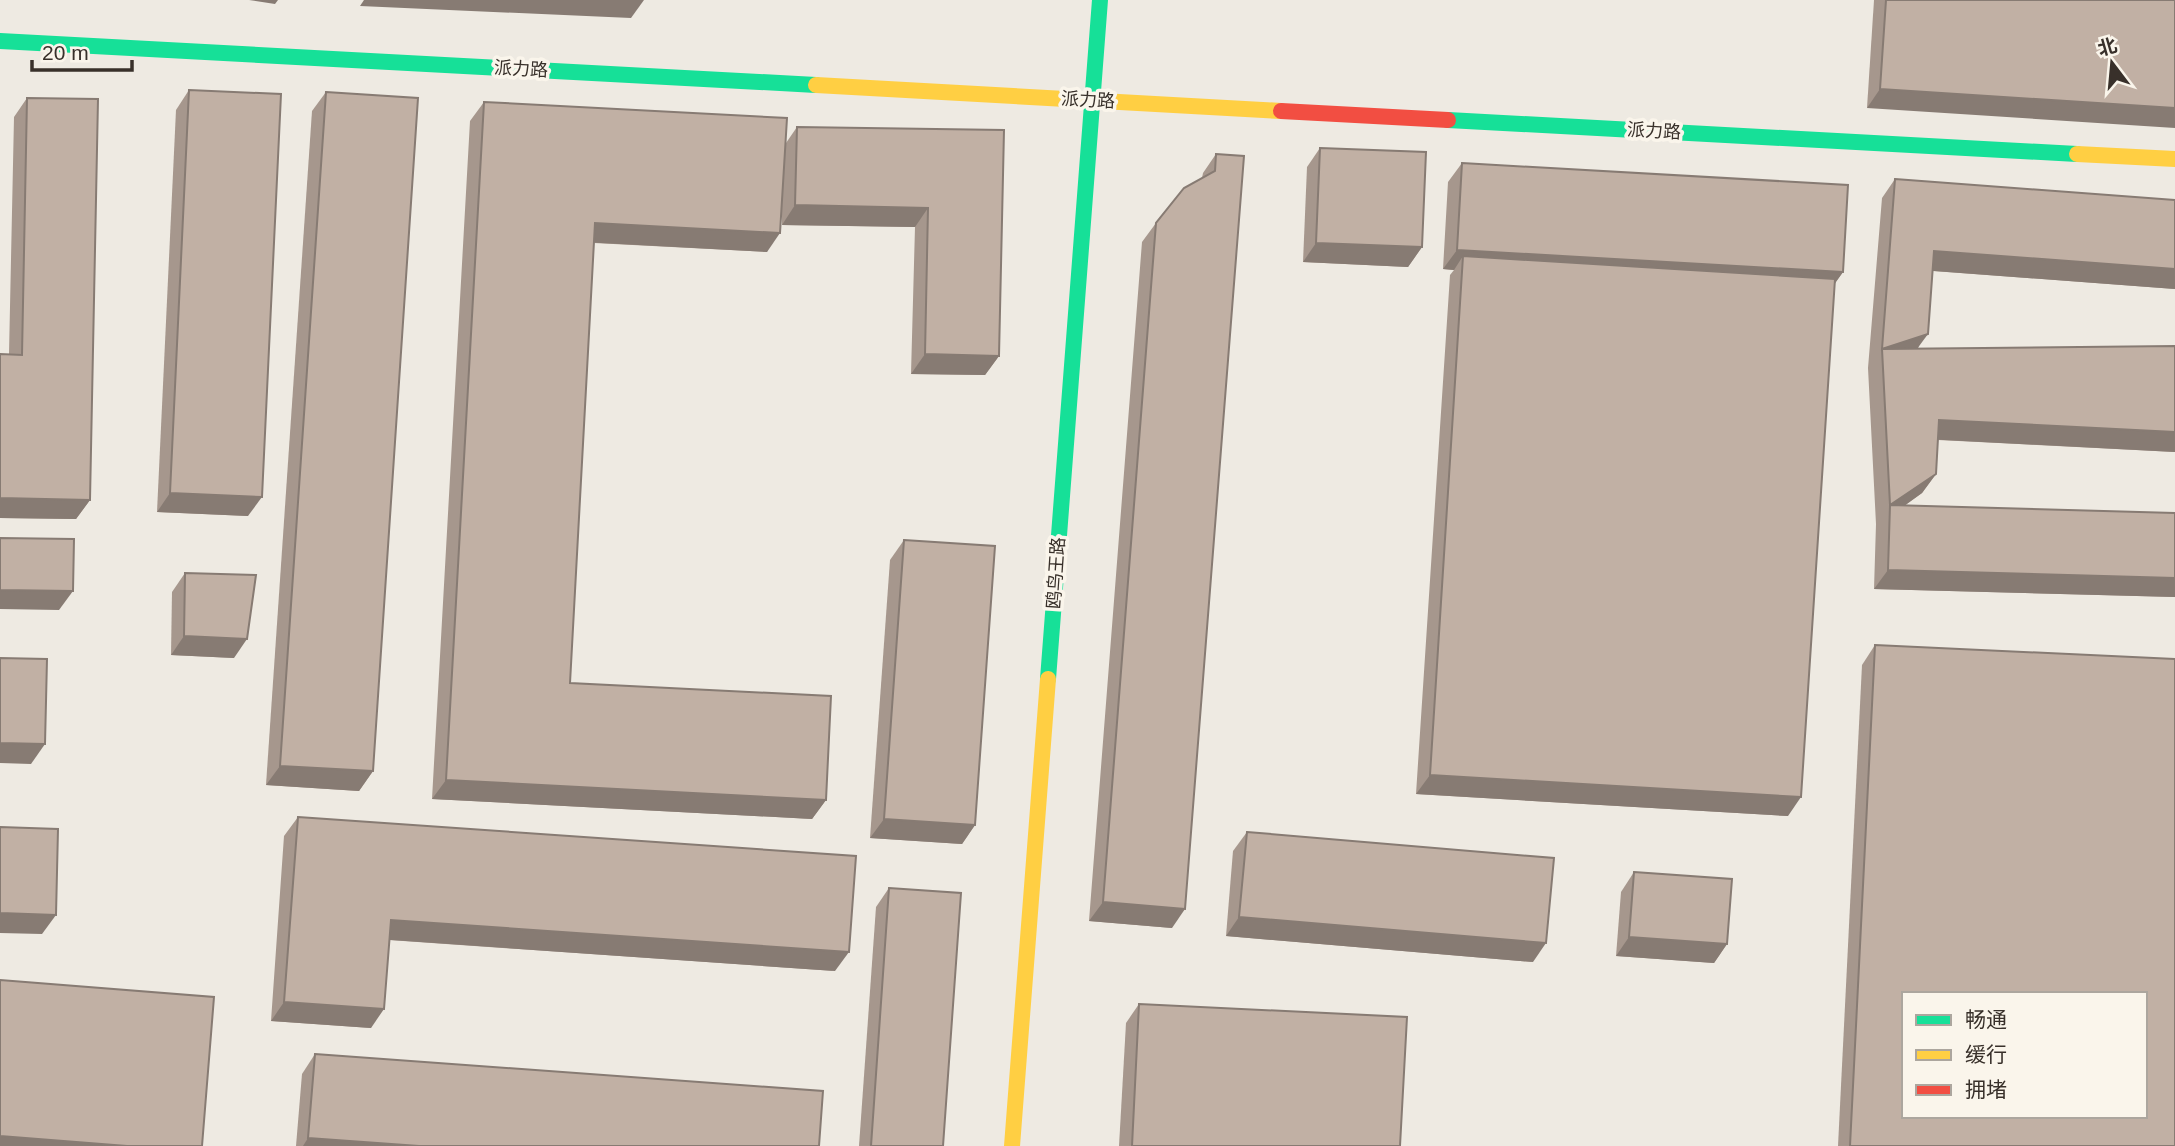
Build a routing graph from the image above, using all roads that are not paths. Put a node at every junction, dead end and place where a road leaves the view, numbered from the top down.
1 (1100, 0) edge
2 (0, 41) edge
3 (1092, 100) junction
4 (2175, 159) edge
5 (1012, 1146) edge

1 - 3 street, 鸥鸟王路
2 - 3 street, 派力路
3 - 4 street, 派力路
3 - 5 street, 鸥鸟王路

